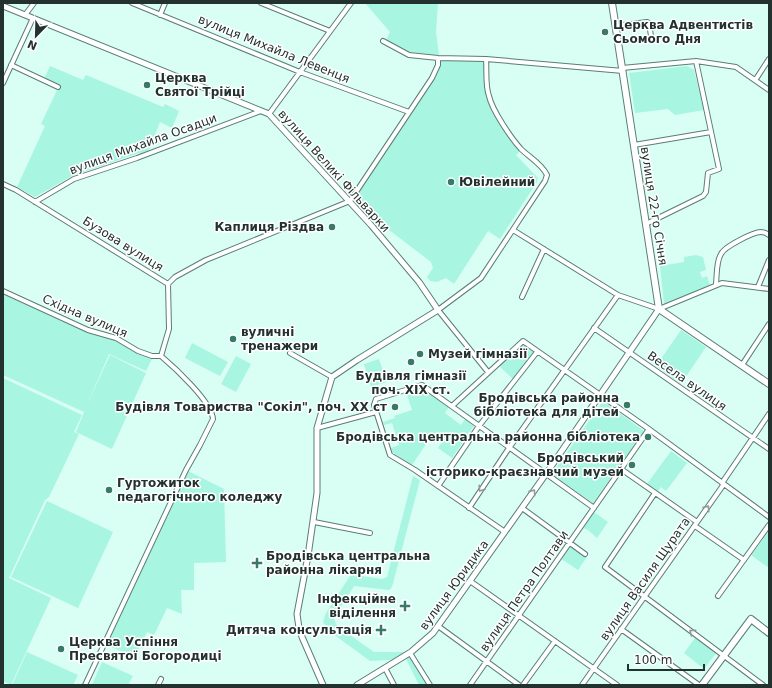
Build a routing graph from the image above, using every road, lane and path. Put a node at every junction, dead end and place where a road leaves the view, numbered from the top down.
1 (34, 3) edge
2 (132, 3) edge
3 (165, 3) edge
4 (261, 3) edge
5 (351, 3) edge
6 (612, 3) edge
7 (3, 6) edge
8 (160, 14) junction
9 (25, 15) junction
10 (33, 18) junction
11 (616, 26) junction
12 (330, 32) junction
13 (651, 36) dead end
14 (383, 41) dead end
15 (438, 58) junction
16 (486, 59) junction
17 (769, 59) edge
18 (696, 61) junction
19 (11, 65) junction
20 (622, 69) junction
21 (300, 72) junction
22 (756, 79) junction
23 (3, 83) edge
24 (58, 87) dead end
25 (769, 90) edge
26 (261, 111) junction
27 (409, 112) junction
28 (269, 114) junction
29 (711, 132) junction
30 (634, 145) junction
31 (3, 184) edge
32 (350, 201) junction
33 (35, 202) junction
34 (646, 224) junction
35 (513, 230) junction
36 (769, 235) edge
37 (544, 249) junction
38 (769, 260) edge
39 (168, 284) junction
40 (716, 284) junction
41 (758, 288) junction
42 (769, 290) edge
43 (3, 291) edge
44 (618, 295) junction
45 (522, 297) dead end
46 (438, 310) junction
47 (659, 310) junction
48 (769, 324) edge
49 (594, 328) junction
50 (537, 352) junction
51 (290, 353) dead end
52 (629, 353) junction
53 (161, 356) junction
54 (742, 365) junction
55 (564, 370) junction
56 (488, 372) junction
57 (332, 377) junction
58 (769, 384) edge
59 (600, 395) junction
60 (452, 406) junction
61 (376, 412) junction
62 (769, 414) edge
63 (479, 426) junction
64 (317, 428) junction
65 (649, 429) junction
66 (753, 438) junction
67 (509, 448) junction
68 (769, 449) edge
69 (621, 469) junction
70 (546, 474) junction
71 (723, 484) junction
72 (438, 486) junction
73 (655, 493) junction
74 (469, 508) junction
75 (522, 508) junction
76 (594, 508) junction
77 (769, 517) edge
78 (314, 522) junction
79 (696, 524) junction
80 (769, 525) edge
81 (505, 532) junction
82 (370, 533) dead end
83 (570, 542) junction
84 (585, 554) dead end
85 (744, 560) junction
86 (470, 582) junction
87 (718, 596) dead end
88 (644, 597) junction
89 (518, 616) junction
90 (438, 626) junction
91 (621, 629) junction
92 (769, 633) edge
93 (554, 641) junction
94 (410, 652) junction
95 (724, 656) junction
96 (486, 661) junction
97 (385, 668) junction
98 (594, 668) junction
99 (161, 679) dead end
100 (85, 685) edge
101 (158, 685) edge
102 (323, 685) edge
103 (357, 685) edge
104 (394, 685) edge
105 (430, 685) edge
106 (470, 685) edge
107 (519, 685) edge
108 (523, 685) edge
109 (582, 685) edge
110 (617, 685) edge
111 (698, 685) edge
112 (702, 685) edge
113 (763, 685) edge

1 - 9 street
2 - 8 street, вулиця Михайла Левенця
3 - 8 street
4 - 12 street
5 - 12 street
6 - 11 main road, вулиця 22-го Січня
7 - 9 street, вулиця Великі Фільварки
8 - 21 street, вулиця Михайла Левенця
9 - 10 street, вулиця Великі Фільварки
10 - 19 street
10 - 26 street, вулиця Великі Фільварки
11 - 13 street
11 - 20 main road, вулиця 22-го Січня
12 - 21 street
14 - 15 street
15 - 16 street
15 - 27 street
16 - 20 street
16 - 35 street
17 - 22 street
18 - 20 street
18 - 22 street
18 - 29 street
19 - 23 street
19 - 24 street
20 - 30 main road, вулиця 22-го Січня
21 - 27 street, вулиця Михайла Левенця
21 - 28 street
22 - 25 street
26 - 28 street, вулиця Великі Фільварки
26 - 33 street, вулиця Михайла Осадци
27 - 32 street
28 - 32 street, вулиця Великі Фільварки
29 - 30 street
29 - 34 street
30 - 34 main road, вулиця 22-го Січня
31 - 33 street, Бузова вулиця
32 - 39 street
32 - 46 street, вулиця Великі Фільварки
33 - 39 street, Бузова вулиця
34 - 47 main road, вулиця 22-го Січня
35 - 37 street
35 - 46 street
36 - 40 street
37 - 44 street
37 - 45 street
38 - 41 street
39 - 53 street, Бузова вулиця
40 - 41 street
40 - 47 street
41 - 42 street
43 - 53 street, Східна вулиця
44 - 47 street
44 - 49 street
46 - 56 street, вулиця Великі Фільварки
46 - 57 street
47 - 52 street
47 - 54 main road
48 - 54 street
49 - 52 street, Весела вулиця
49 - 55 street
50 - 55 street
50 - 56 street
50 - 63 street
51 - 57 street
52 - 59 street
52 - 66 street, Весела вулиця
53 - 100 street
54 - 58 main road
55 - 59 street
55 - 67 street
56 - 60 street
57 - 64 street
59 - 65 street
59 - 70 street, вулиця Юридика
60 - 61 street
60 - 63 street
61 - 64 street
61 - 72 street
62 - 66 street, вулиця Василя Щурата
63 - 67 street
63 - 72 street
64 - 78 street
65 - 69 street, вулиця Петра Полтави
65 - 71 street
66 - 68 street, Весела вулиця
66 - 71 street, вулиця Василя Щурата
67 - 70 street
67 -> 74 street
69 - 73 street
69 - 76 street, вулиця Петра Полтави
75 -> 70 street, вулиця Юридика
70 - 76 street
71 - 77 street
79 -> 71 street, вулиця Василя Щурата
72 - 74 street
73 - 79 street
73 - 88 street
74 - 81 street
75 - 81 street, вулиця Юридика
75 - 83 street
76 - 83 street, вулиця Петра Полтави
78 - 82 street
78 - 102 street
79 - 85 street
79 - 88 street, вулиця Василя Щурата
80 - 85 street
81 - 86 street, вулиця Юридика
83 - 84 street
83 - 89 street, вулиця Петра Полтави
85 - 87 street
86 - 89 street
86 - 90 street, вулиця Юридика
88 - 91 street, вулиця Василя Щурата
95 -> 88 street
89 - 93 street
89 - 96 street, вулиця Петра Полтави
90 - 94 street, вулиця Юридика
90 - 96 street
91 - 98 street, вулиця Василя Щурата
91 - 111 street
92 - 95 main road
93 - 98 street
93 - 108 street
94 - 97 street, вулиця Юридика
94 - 105 street
95 - 112 main road
95 - 113 street
96 - 106 street, вулиця Петра Полтави
96 - 107 street
97 - 103 street, вулиця Юридика
97 - 104 street
98 - 109 street, вулиця Василя Щурата
98 - 110 street
99 - 101 street

